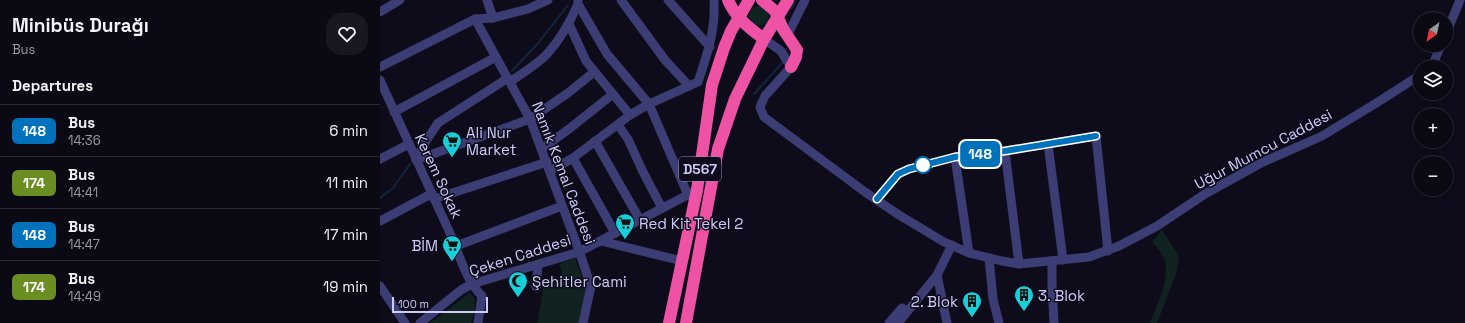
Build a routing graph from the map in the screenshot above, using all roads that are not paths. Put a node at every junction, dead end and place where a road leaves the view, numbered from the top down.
1 (400, 0) edge
2 (487, 0) edge
3 (548, 0) edge
4 (620, 0) edge
5 (668, 0) edge
6 (714, 0) edge
7 (728, 0) edge
8 (749, 0) edge
9 (762, 0) edge
10 (788, 0) edge
11 (806, 0) edge
12 (1460, 0) edge
13 (578, 2) edge
14 (526, 4) edge
15 (380, 12) edge
16 (738, 17) junction
17 (777, 17) junction
18 (1453, 17) edge
19 (493, 18) junction
20 (475, 19) junction
21 (569, 24) junction
22 (788, 34) junction
23 (764, 39) junction
24 (710, 47) junction
25 (496, 57) junction
26 (380, 67) edge
27 (791, 67) junction
28 (594, 72) junction
29 (509, 80) junction
30 (1413, 80) edge
31 (381, 84) edge
32 (689, 86) junction
33 (613, 94) junction
34 (649, 104) junction
35 (394, 112) junction
36 (630, 115) junction
37 (530, 119) junction
38 (618, 125) junction
39 (596, 141) junction
40 (409, 144) junction
41 (1048, 144) junction
42 (541, 149) junction
43 (1005, 151) junction
44 (955, 157) junction
45 (573, 158) junction
46 (380, 159) edge
47 (416, 160) junction
48 (548, 167) junction
49 (693, 192) junction
50 (433, 196) junction
51 (877, 199) junction
52 (562, 206) junction
53 (662, 208) junction
54 (640, 220) junction
55 (380, 221) edge
56 (615, 233) junction
57 (601, 240) junction
58 (952, 245) junction
59 (456, 246) junction
60 (1108, 251) junction
61 (579, 252) junction
62 (969, 253) junction
63 (989, 258) junction
64 (1063, 260) junction
65 (682, 261) junction
66 (1052, 261) junction
67 (1019, 264) junction
68 (538, 265) junction
69 (937, 275) junction
70 (472, 284) junction
71 (380, 286) edge
72 (536, 287) dead end
73 (914, 302) junction
74 (405, 323) edge
75 (420, 323) edge
76 (479, 323) edge
77 (584, 323) edge
78 (669, 323) edge
79 (686, 323) edge
80 (889, 323) edge
81 (898, 323) edge
82 (947, 323) edge
83 (998, 323) edge
84 (1054, 323) edge

1 - 15 street
2 - 19 street
3 - 14 street
4 - 32 street
5 - 24 street
6 - 24 street
7 - 16 highway
8 - 16 highway, D567
9 - 17 highway
10 - 17 highway, D567
11 - 22 street
12 - 18 street
13 - 21 street
13 - 34 street
14 - 19 street
16 - 23 highway
16 - 49 highway, D567
17 - 22 highway
17 - 23 highway, D567
19 - 20 street
20 - 25 street, Namık Kemal Caddesi
20 - 26 street
21 - 28 street
21 - 29 street
22 - 27 highway
23 - 27 street
23 - 79 highway, D567
24 - 32 street
25 - 29 street, Namık Kemal Caddesi
25 - 35 street
27 - 51 street, Uğur Mumcu Caddesi
28 - 33 street
28 - 37 street
29 - 37 street, Namık Kemal Caddesi
29 - 47 street
30 - 60 street, Uğur Mumcu Caddesi
31 - 35 street, Kerem Sokak
32 - 34 street
33 - 36 street
33 - 42 street
34 - 36 street
34 - 49 street
35 - 40 street, Kerem Sokak
36 - 38 street
37 - 42 street, Namık Kemal Caddesi
37 - 47 street
38 - 39 street
38 - 53 street
39 - 45 street
39 - 54 street
40 - 46 street
40 - 47 street, Kerem Sokak
41 - 43 street
41 - 60 street
41 - 64 street
42 - 48 street, Namık Kemal Caddesi
43 - 44 street
43 - 67 street
44 - 51 street
44 - 62 street
45 - 48 street
45 - 56 street
47 - 50 street, Kerem Sokak
48 - 50 street
48 - 52 street, Namık Kemal Caddesi
49 - 53 street, Çeken Caddesi
49 - 65 highway, D567
50 - 55 street
50 - 59 street, Kerem Sokak
51 - 58 street, Uğur Mumcu Caddesi
52 - 59 street
52 - 61 street, Namık Kemal Caddesi
53 - 54 street, Çeken Caddesi
54 - 56 street, Çeken Caddesi
56 - 57 street, Çeken Caddesi
57 - 61 street, Çeken Caddesi
57 - 65 street
58 - 62 street, Uğur Mumcu Caddesi
58 - 69 street
59 - 70 street, Kerem Sokak
60 - 64 street, Uğur Mumcu Caddesi
61 - 68 street, Çeken Caddesi
61 - 77 street, Namık Kemal Caddesi
62 - 63 street, Uğur Mumcu Caddesi
63 - 67 street, Uğur Mumcu Caddesi
63 - 83 street
64 - 66 street, Uğur Mumcu Caddesi
65 - 78 highway, D567
66 - 67 street, Uğur Mumcu Caddesi
66 - 84 street
68 - 70 street, Çeken Caddesi
68 - 72 street
69 - 73 street
69 - 82 street
70 - 75 street, Çeken Caddesi
70 - 76 street, Kerem Sokak
71 - 74 street
73 - 80 street
73 - 81 street

